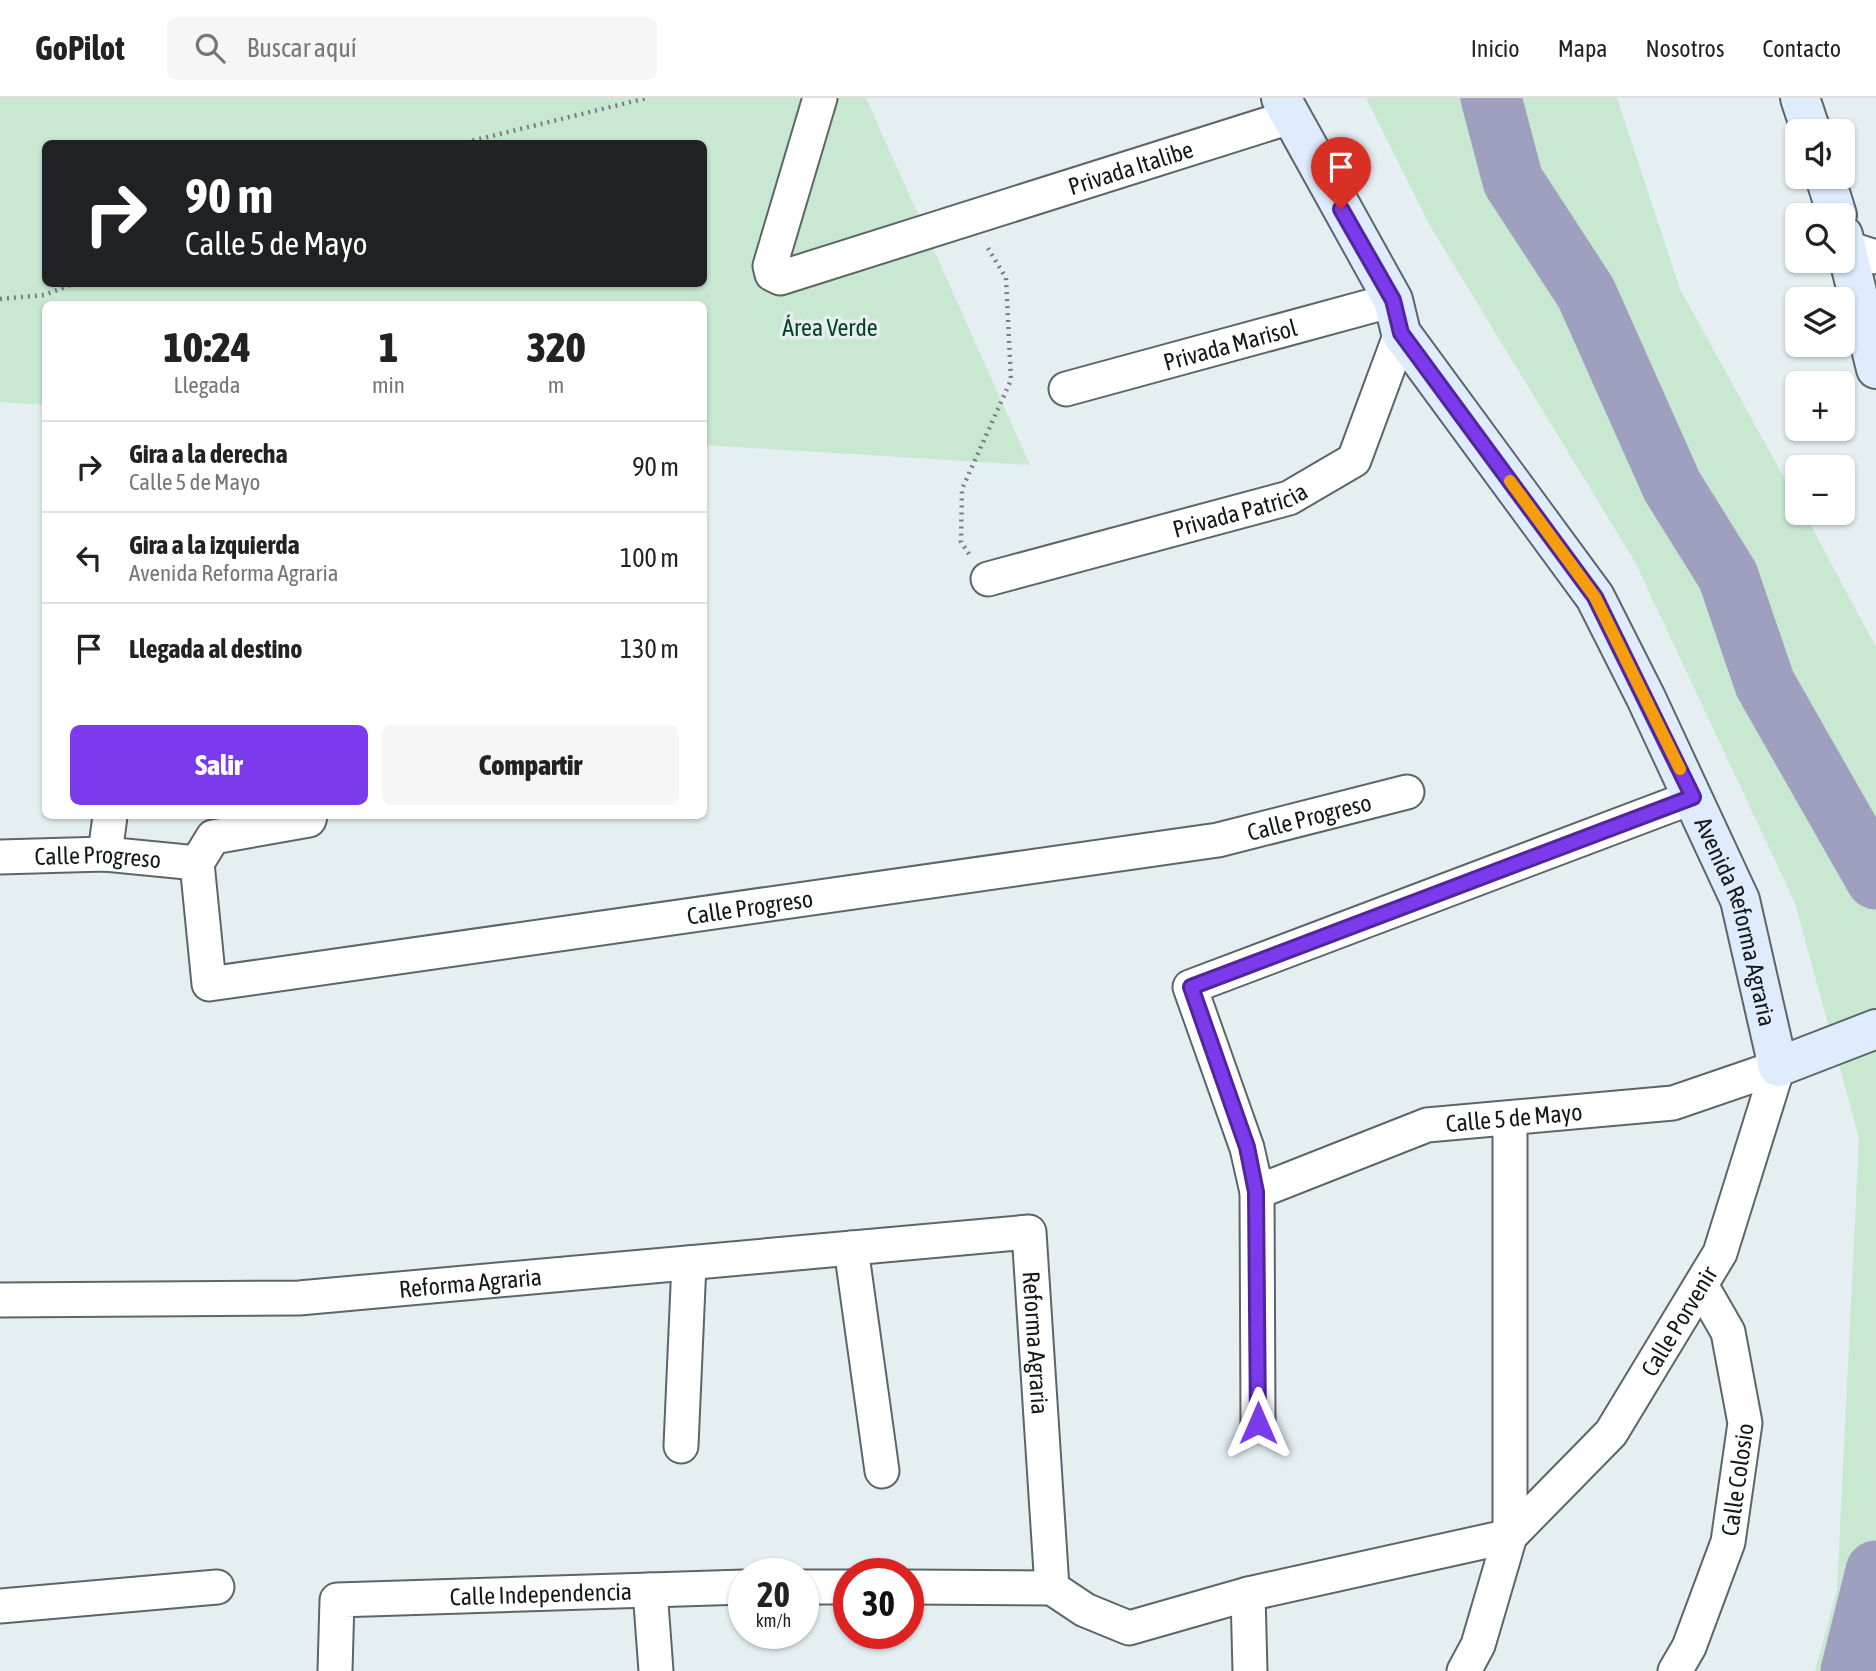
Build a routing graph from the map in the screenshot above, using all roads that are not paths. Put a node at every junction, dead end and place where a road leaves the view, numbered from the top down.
1 (820, 98) edge
2 (1801, 98) edge
3 (1285, 107) edge
4 (1807, 119) edge
5 (1855, 260) edge
6 (1397, 317) junction
7 (1876, 369) edge
8 (1066, 389) dead end
9 (988, 579) road end
10 (1407, 792) dead end
11 (1693, 797) junction
12 (110, 819) edge
13 (307, 819) edge
14 (205, 850) junction
15 (105, 854) junction
16 (0, 857) edge
17 (1869, 1031) edge
18 (1778, 1066) junction
19 (1510, 1120) junction
20 (1256, 1192) junction
21 (850, 1248) junction
22 (689, 1263) junction
23 (1702, 1285) junction
24 (0, 1300) edge
25 (1258, 1423) dead end
26 (681, 1446) dead end
27 (882, 1471) dead end
28 (1510, 1536) junction
29 (217, 1587) dead end
30 (924, 1587) edge
31 (728, 1588) edge
32 (1052, 1588) junction
33 (650, 1590) junction
34 (1248, 1594) junction
35 (0, 1606) edge
36 (335, 1671) edge
37 (656, 1671) edge
38 (1251, 1671) edge
39 (1464, 1671) edge
40 (1675, 1671) edge

1 - 3 street, Privada Italibe
2 - 4 street
3 - 6 street, Avenida Reforma Agraria
5 - 7 street
6 - 8 street, Privada Marisol
6 - 9 street, Privada Patricia
6 - 11 street, Avenida Reforma Agraria
10 - 14 street, Calle Progreso
11 - 18 street, Avenida Reforma Agraria
11 - 20 street
12 - 15 street
13 - 14 street
14 - 15 street, Calle Progreso
15 - 16 street, Calle Progreso
17 - 18 street
18 - 19 street, Calle 5 de Mayo
18 - 23 street, Calle Porvenir
19 - 20 street, Calle 5 de Mayo
19 - 28 street
20 - 25 street
21 - 22 street, Reforma Agraria
21 - 27 street
21 - 32 street, Reforma Agraria
22 - 24 street, Reforma Agraria
22 - 26 street
23 - 28 street, Calle Porvenir
23 - 40 street, Calle Colosio
28 - 34 street
28 - 39 street
29 - 35 street
30 - 32 street
31 - 33 street, Calle Independencia
32 - 34 street
33 - 36 street, Calle Independencia
33 - 37 street
34 - 38 street

